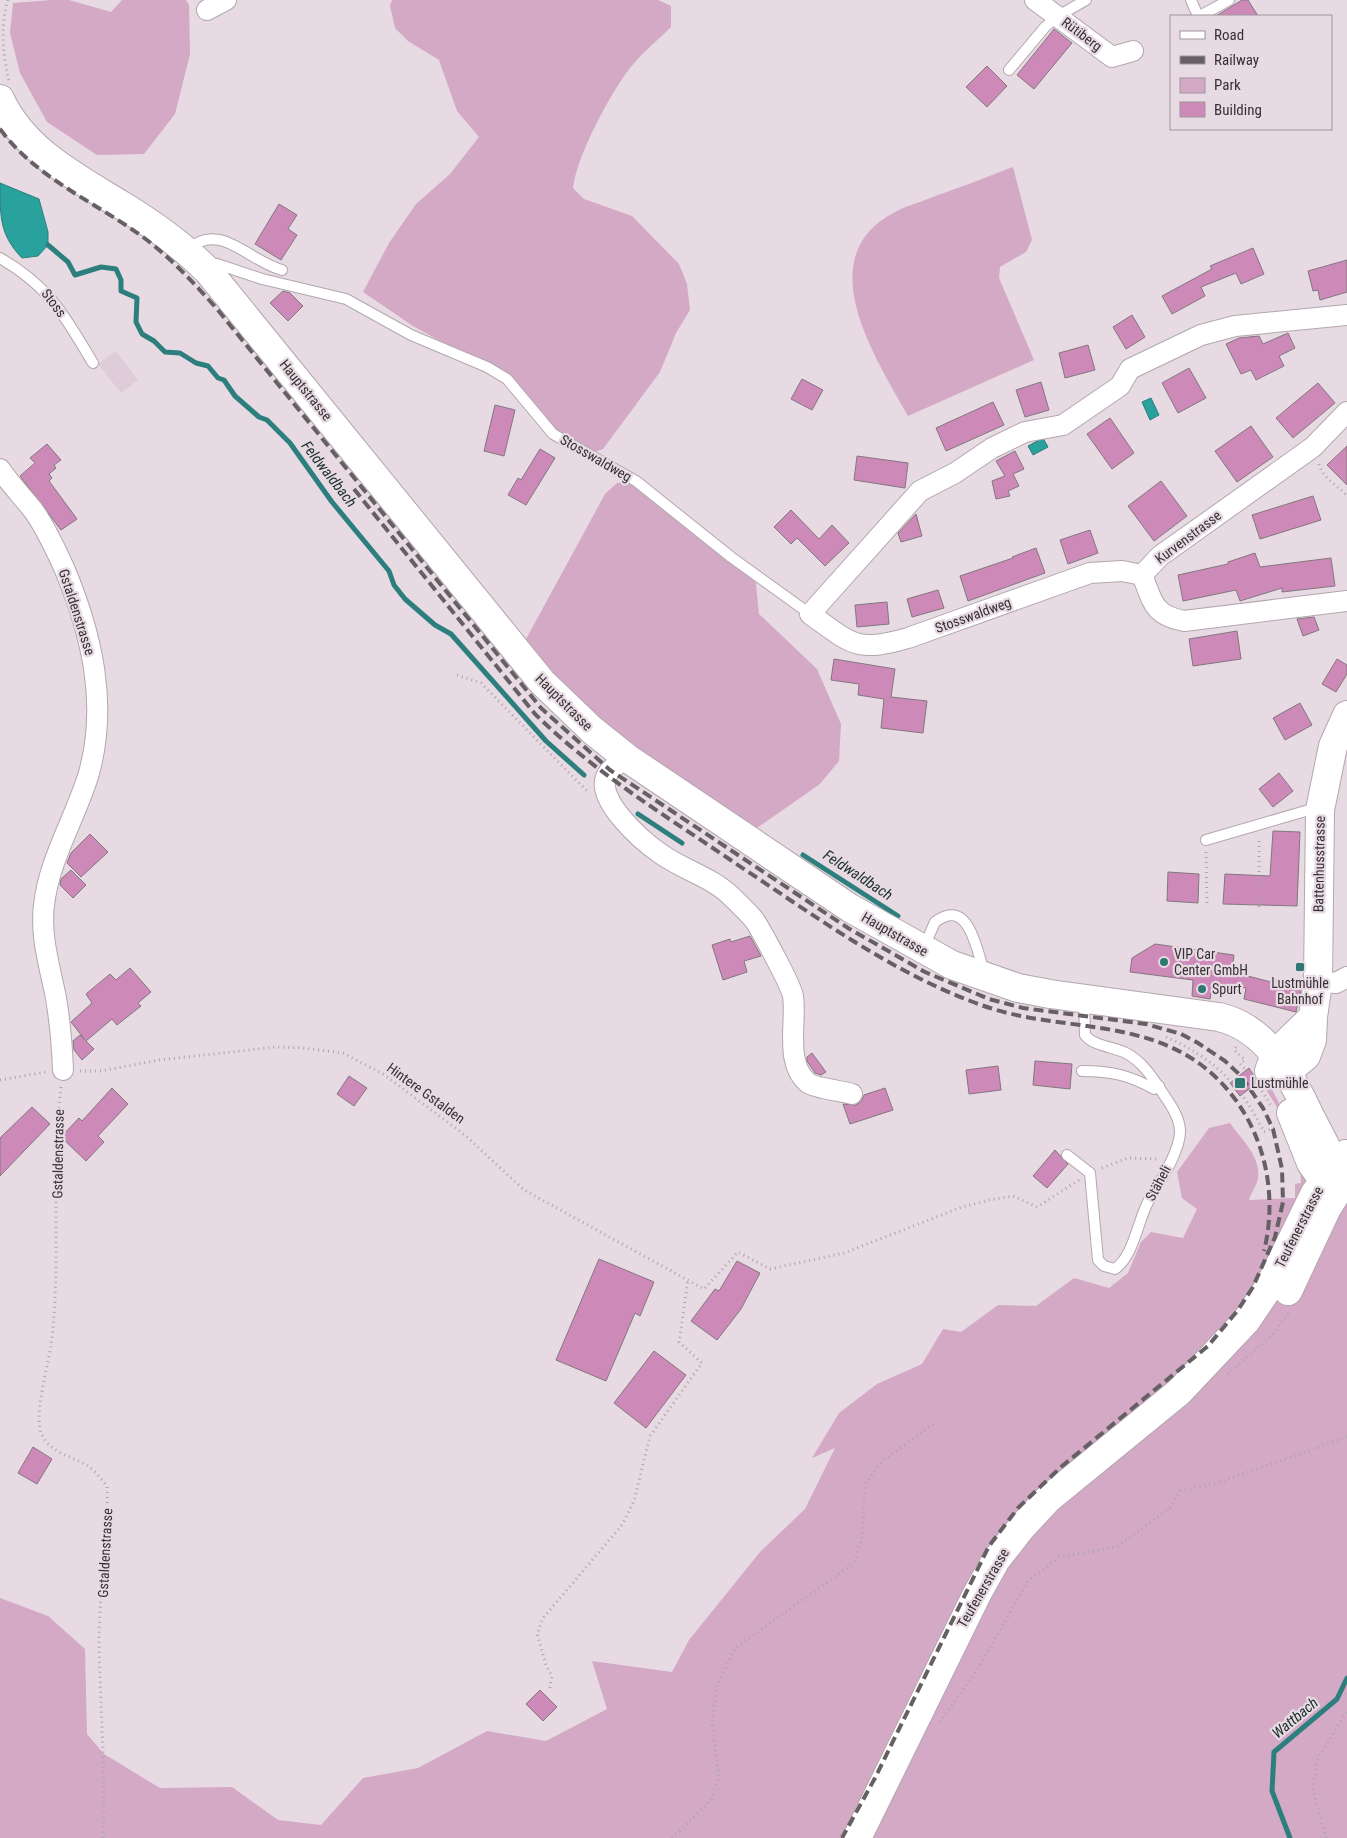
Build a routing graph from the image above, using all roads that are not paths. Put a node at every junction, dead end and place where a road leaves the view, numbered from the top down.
1 (226, 0) edge
2 (1035, 0) edge
3 (1086, 0) edge
4 (1190, 0) edge
5 (1229, 0) edge
6 (207, 10) dead end
7 (1198, 15) edge
8 (1201, 15) edge
9 (1058, 16) junction
10 (1133, 51) dead end
11 (1009, 70) dead end
12 (6, 94) edge
13 (187, 250) junction
14 (0, 258) edge
15 (282, 270) dead end
16 (208, 271) junction
17 (1347, 315) edge
18 (92, 363) dead end
19 (1347, 412) edge
20 (0, 469) edge
21 (1142, 575) junction
22 (1347, 601) edge
23 (810, 614) junction
24 (1347, 715) edge
25 (627, 758) junction
26 (1320, 810) junction
27 (1206, 840) road end
28 (923, 950) junction
29 (1347, 976) edge
30 (985, 978) junction
31 (1318, 982) junction
32 (1084, 1000) junction
33 (1277, 1066) junction
34 (63, 1070) road end
35 (1082, 1071) dead end
36 (1158, 1086) junction
37 (852, 1094) dead end
38 (1067, 1155) dead end
39 (1339, 1172) edge
40 (857, 1838) edge

1 - 6 street
2 - 9 street
3 - 9 lane
4 - 7 lane
5 - 8 lane
9 - 10 street, Rütiberg
9 - 11 lane
12 - 13 street, Hauptstrasse
13 - 15 lane
13 - 16 street, Hauptstrasse
14 - 18 lane, Stoss
16 - 23 lane, Stosswaldweg
16 - 25 street, Hauptstrasse
17 - 23 street
19 - 21 street, Kurvenstrasse
20 - 34 street, Gstaldenstrasse
21 - 22 street, Kurvenstrasse
21 - 23 street, Stosswaldweg
24 - 26 street, Battenhusstrasse
25 - 28 street, Hauptstrasse
25 - 37 street
26 - 27 lane
26 - 31 street, Battenhusstrasse
28 - 30 street, Hauptstrasse
28 - 30 lane
29 - 31 street
30 - 32 street, Hauptstrasse
31 - 33 street, Battenhusstrasse
32 - 33 street, Hauptstrasse
32 - 36 lane, Stäheli
33 - 39 street, Teufenerstrasse
35 - 36 lane
36 - 38 lane, Stäheli
39 - 40 street, Teufenerstrasse

